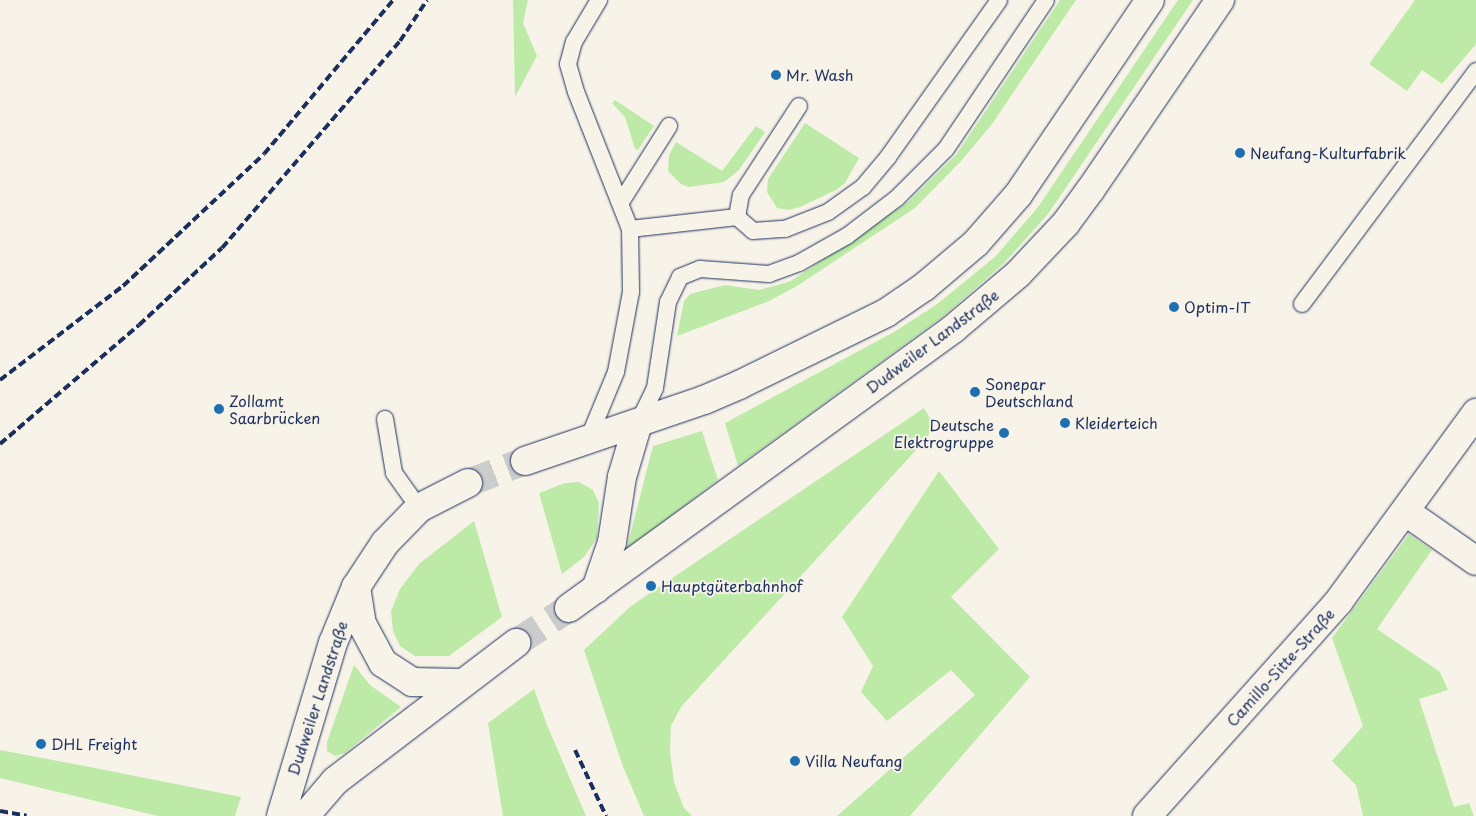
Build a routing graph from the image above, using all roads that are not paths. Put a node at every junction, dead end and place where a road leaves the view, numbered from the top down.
1 (599, 0) edge
2 (999, 0) edge
3 (1046, 0) edge
4 (1150, 0) edge
5 (1220, 0) edge
6 (1476, 70) edge
7 (799, 106) dead end
8 (669, 126) dead end
9 (621, 202) junction
10 (737, 217) junction
11 (630, 229) junction
12 (1302, 304) dead end
13 (1476, 414) edge
14 (386, 420) dead end
15 (638, 423) junction
16 (587, 442) junction
17 (525, 462) tunnel mouth
18 (468, 483) tunnel mouth
19 (418, 508) junction
20 (1406, 512) junction
21 (1476, 561) edge
22 (356, 587) junction
23 (596, 589) junction
24 (569, 608) tunnel mouth
25 (516, 643) tunnel mouth
26 (461, 683) junction
27 (281, 816) edge
28 (305, 816) edge
29 (1147, 816) edge

1 - 9 lane
2 - 10 lane
3 - 15 lane
4 - 15 main road
5 - 23 main road, Dudweiler Landstraße
6 - 12 lane
7 - 10 lane
8 - 9 lane
9 - 11 lane
10 - 11 lane
11 - 16 lane
13 - 20 main road, Camillo-Sitte-Straße
14 - 19 lane
15 - 16 main road
15 - 23 main road
16 - 17 main road
18 - 19 main road, Dudweiler Landstraße
19 - 22 main road, Dudweiler Landstraße
20 - 21 main road
20 - 29 main road, Camillo-Sitte-Straße
22 - 26 main road
22 - 27 main road, Dudweiler Landstraße
23 - 24 main road, Dudweiler Landstraße
25 - 26 main road
26 - 28 main road

